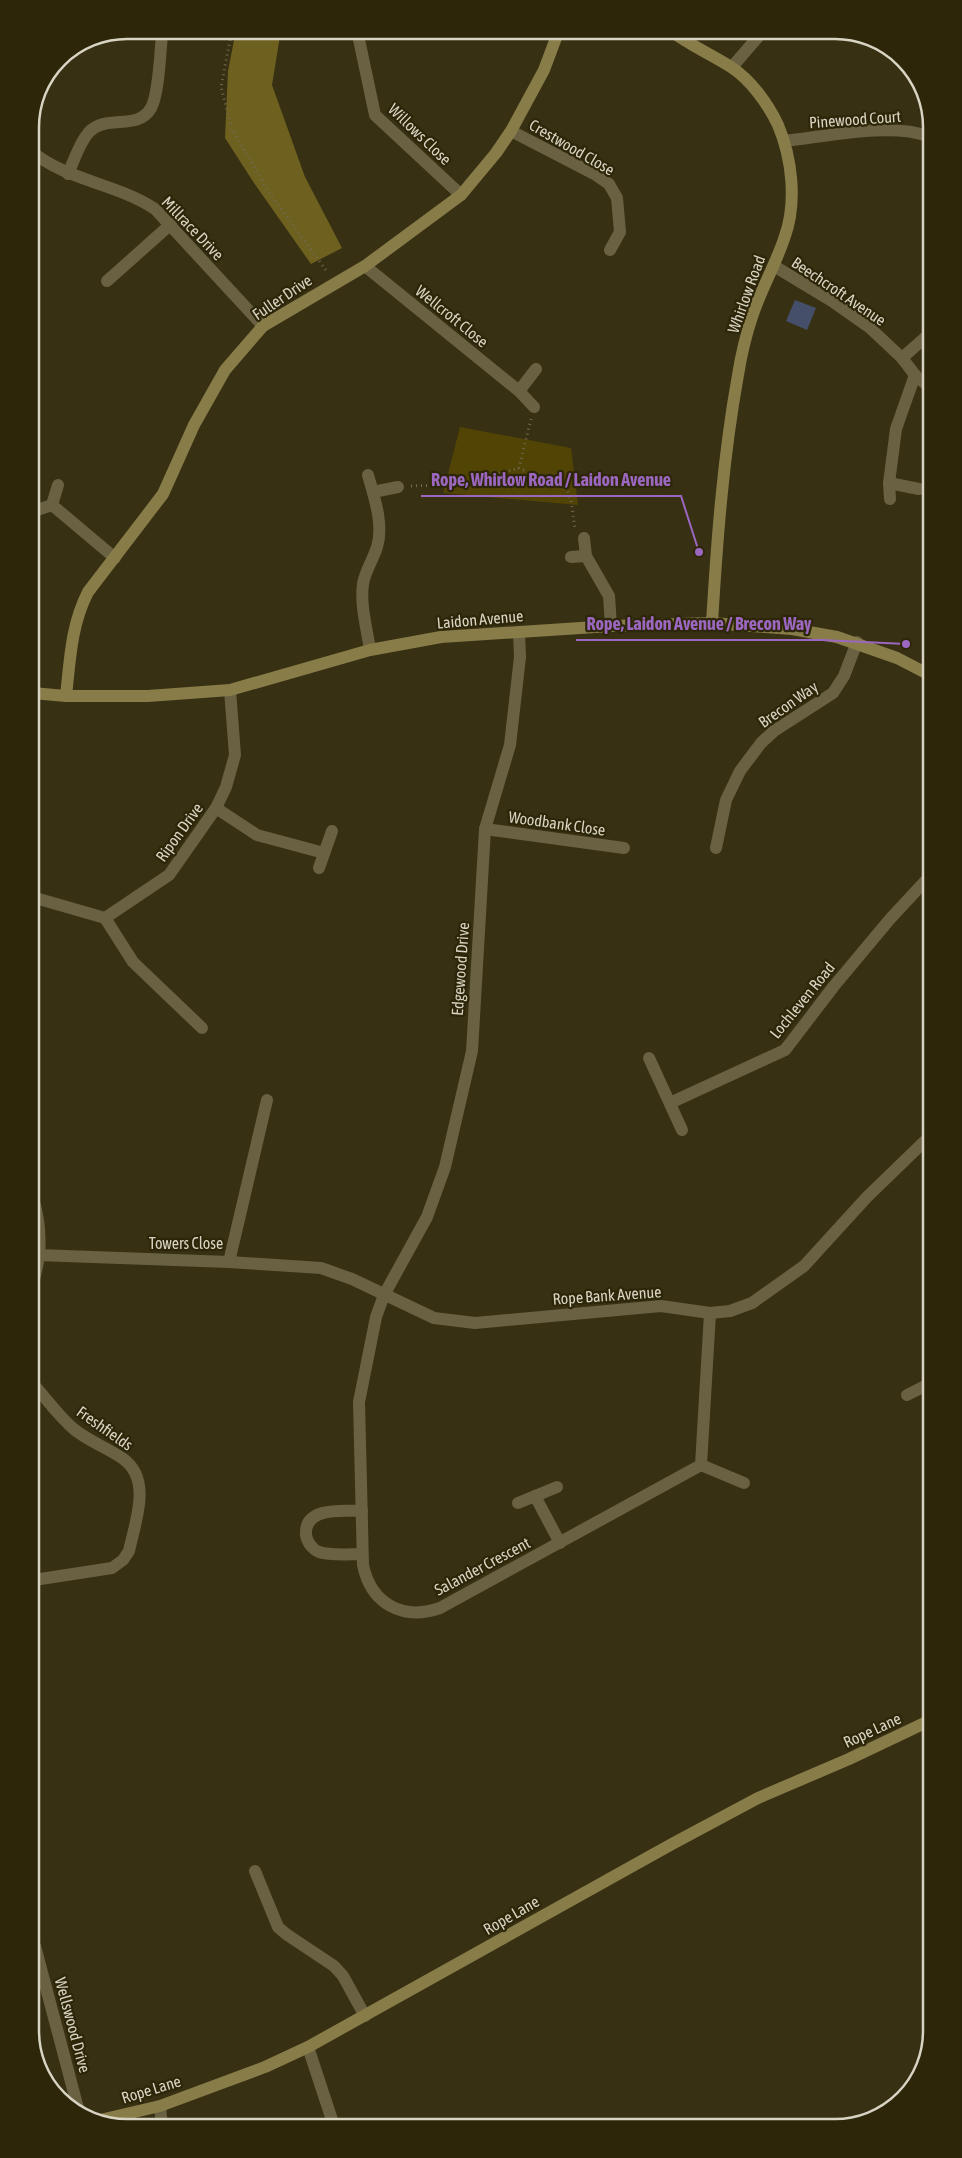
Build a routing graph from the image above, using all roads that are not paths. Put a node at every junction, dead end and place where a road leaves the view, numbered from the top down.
1 (163, 39) edge
2 (359, 39) edge
3 (556, 39) edge
4 (682, 39) edge
5 (756, 39) edge
6 (732, 67) junction
7 (511, 130) junction
8 (923, 135) edge
9 (784, 141) junction
10 (39, 157) edge
11 (68, 174) junction
12 (460, 195) junction
13 (171, 224) junction
14 (610, 250) dead end
15 (365, 266) junction
16 (774, 266) junction
17 (107, 282) dead end
18 (263, 326) junction
19 (923, 340) edge
20 (902, 358) junction
21 (536, 369) dead end
22 (915, 375) junction
23 (923, 382) edge
24 (519, 391) junction
25 (534, 407) road end
26 (368, 474) dead end
27 (889, 483) junction
28 (58, 485) dead end
29 (398, 487) road end
30 (919, 489) dead end
31 (372, 492) junction
32 (890, 499) dead end
33 (52, 505) junction
34 (39, 509) edge
35 (584, 538) road end
36 (586, 556) junction
37 (115, 558) junction
38 (571, 558) dead end
39 (712, 623) junction
40 (611, 626) junction
41 (520, 632) junction
42 (857, 642) junction
43 (370, 650) junction
44 (923, 671) edge
45 (230, 690) junction
46 (39, 694) edge
47 (66, 696) junction
48 (216, 808) junction
49 (485, 830) junction
50 (332, 831) dead end
51 (624, 848) dead end
52 (716, 848) dead end
53 (324, 853) junction
54 (319, 868) dead end
55 (923, 884) edge
56 (39, 899) edge
57 (105, 918) junction
58 (202, 1028) dead end
59 (649, 1058) dead end
60 (267, 1100) dead end
61 (670, 1103) junction
62 (682, 1130) dead end
63 (923, 1143) edge
64 (39, 1255) edge
65 (229, 1262) junction
66 (384, 1295) junction
67 (710, 1313) junction
68 (923, 1388) edge
69 (39, 1389) edge
70 (907, 1395) dead end
71 (700, 1465) junction
72 (744, 1483) dead end
73 (557, 1488) dead end
74 (535, 1496) junction
75 (518, 1503) dead end
76 (362, 1511) junction
77 (560, 1543) junction
78 (362, 1554) junction
79 (39, 1579) edge
80 (923, 1724) edge
81 (255, 1871) dead end
82 (39, 1961) edge
83 (365, 2016) junction
84 (308, 2047) junction
85 (77, 2103) edge
86 (160, 2106) junction
87 (109, 2118) edge
88 (161, 2119) edge
89 (332, 2119) edge

1 - 11 street
2 - 12 street, Willows Close
3 - 7 street, Fuller Drive
4 - 6 street, Whirlow Road
5 - 6 street
6 - 9 street, Whirlow Road
7 - 12 street, Fuller Drive
7 - 14 street, Crestwood Close
8 - 9 street, Pinewood Court
9 - 16 street, Whirlow Road
10 - 11 street, Millrace Drive
11 - 13 street, Millrace Drive
12 - 15 street, Fuller Drive
13 - 17 street
13 - 18 street, Millrace Drive
15 - 18 street, Fuller Drive
15 - 24 street, Wellcroft Close
16 - 20 street, Beechcroft Avenue
16 - 39 street, Whirlow Road
18 - 37 street, Fuller Drive
19 - 20 street
20 - 22 street, Beechcroft Avenue
21 - 24 street
22 - 23 street, Beechcroft Avenue
22 - 27 street
24 - 25 street, Wellcroft Close
26 - 31 street
27 - 30 street
27 - 32 street
28 - 33 street
29 - 31 street
31 - 43 street
33 - 34 street
33 - 37 street
35 - 36 street
36 - 38 street
36 - 40 street
37 - 47 street, Fuller Drive
39 - 40 street, Laidon Avenue
39 - 42 street, Laidon Avenue
40 - 41 street, Laidon Avenue
41 - 43 street, Laidon Avenue
41 - 49 street, Edgewood Drive
42 - 44 street, Laidon Avenue
42 - 52 street, Brecon Way
43 - 45 street, Laidon Avenue
45 - 47 street, Laidon Avenue
45 - 48 street, Ripon Drive
46 - 47 street, Laidon Avenue
48 - 53 street
48 - 57 street, Ripon Drive
49 - 51 street, Woodbank Close
49 - 66 street, Edgewood Drive
50 - 53 street
53 - 54 street
55 - 61 street, Lochleven Road
56 - 57 street
57 - 58 street
59 - 61 street
60 - 65 street, Towers Close
61 - 62 street
63 - 67 street, Rope Bank Avenue
64 - 65 street, Towers Close
65 - 66 street, Rope Bank Avenue
66 - 67 street, Rope Bank Avenue
66 - 76 street, Salander Crescent
67 - 71 street
68 - 70 street
69 - 79 street, Freshfields
71 - 72 street
71 - 77 street, Salander Crescent
73 - 74 street
74 - 75 street
74 - 77 street
76 - 78 street, Salander Crescent
76 - 78 street
77 - 78 street, Salander Crescent
80 - 83 street, Rope Lane
81 - 83 street
82 - 85 street, Wellswood Drive
83 - 84 street, Rope Lane
84 - 86 street, Rope Lane
84 - 89 street
86 - 87 street, Rope Lane
86 - 88 street

